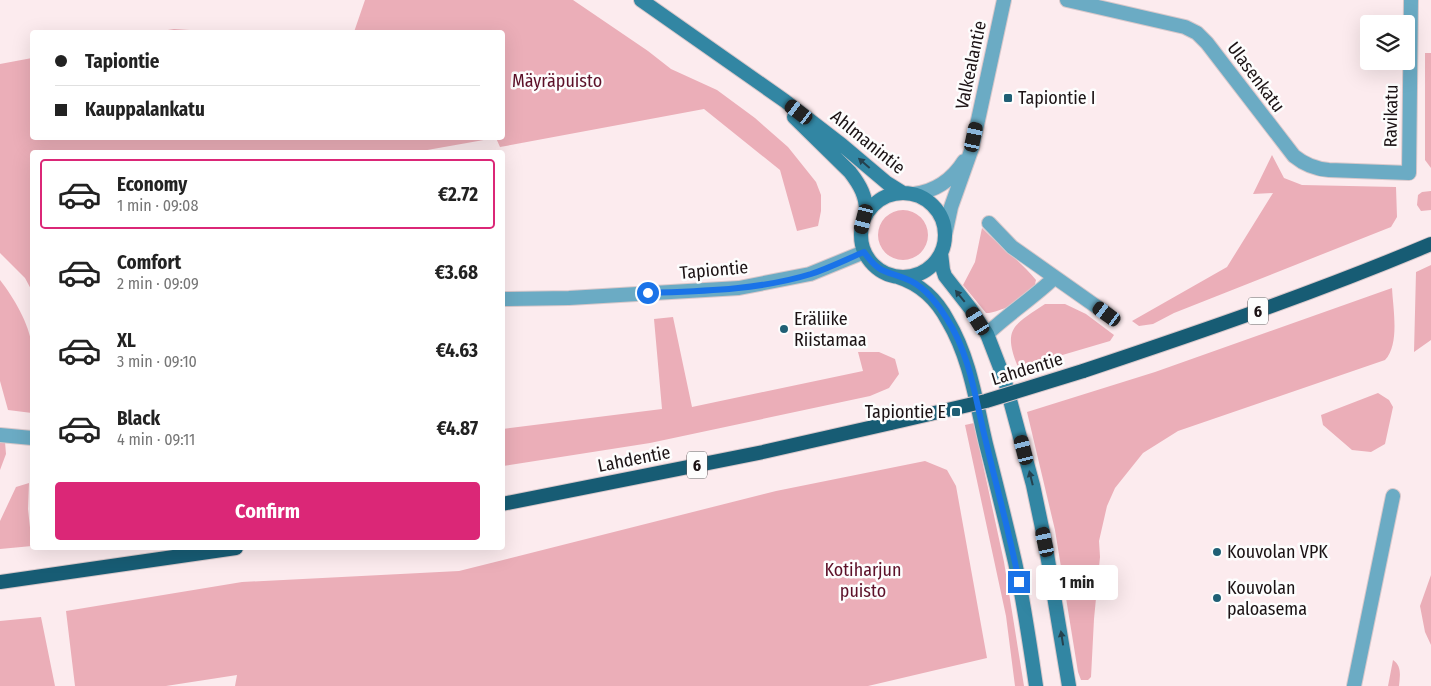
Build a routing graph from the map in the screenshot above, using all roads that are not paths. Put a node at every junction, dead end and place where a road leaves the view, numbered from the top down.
1 (641, 0) edge
2 (1004, 0) edge
3 (1067, 0) edge
4 (1411, 0) edge
5 (761, 85) junction
6 (974, 137) junction
7 (1409, 173) joint
8 (908, 193) junction
9 (866, 214) junction
10 (989, 223) dead end
11 (945, 235) junction
12 (1431, 244) edge
13 (864, 252) junction
14 (941, 253) junction
15 (898, 277) junction
16 (1054, 278) junction
17 (505, 299) edge
18 (1107, 314) dead end
19 (987, 334) junction
20 (0, 435) edge
21 (30, 438) edge
22 (1393, 496) dead end
23 (505, 503) edge
24 (222, 550) edge
25 (0, 582) edge
26 (1036, 686) edge
27 (1069, 686) edge
28 (1354, 686) edge

1 - 5 main road, Ahlmanintie
2 - 6 street, Valkealantie
3 - 7 street, Ulasenkatu
4 - 7 street, Ravikatu
8 -> 5 main road, Ahlmanintie
5 - 9 main road, Ahlmanintie
6 - 8 street, Valkealantie
6 - 11 street, Valkealantie
8 - 9 main road
8 - 11 main road
9 - 13 main road
10 - 16 street
11 - 14 main road
12 - 23 highway, Lahdentie / 6, bridge
13 - 15 main road
13 - 17 street, Tapiontie
14 - 15 main road
19 -> 14 main road
15 - 26 main road
16 - 18 street
16 - 19 street
27 -> 19 main road
20 - 21 street
22 - 28 street
24 - 25 highway

